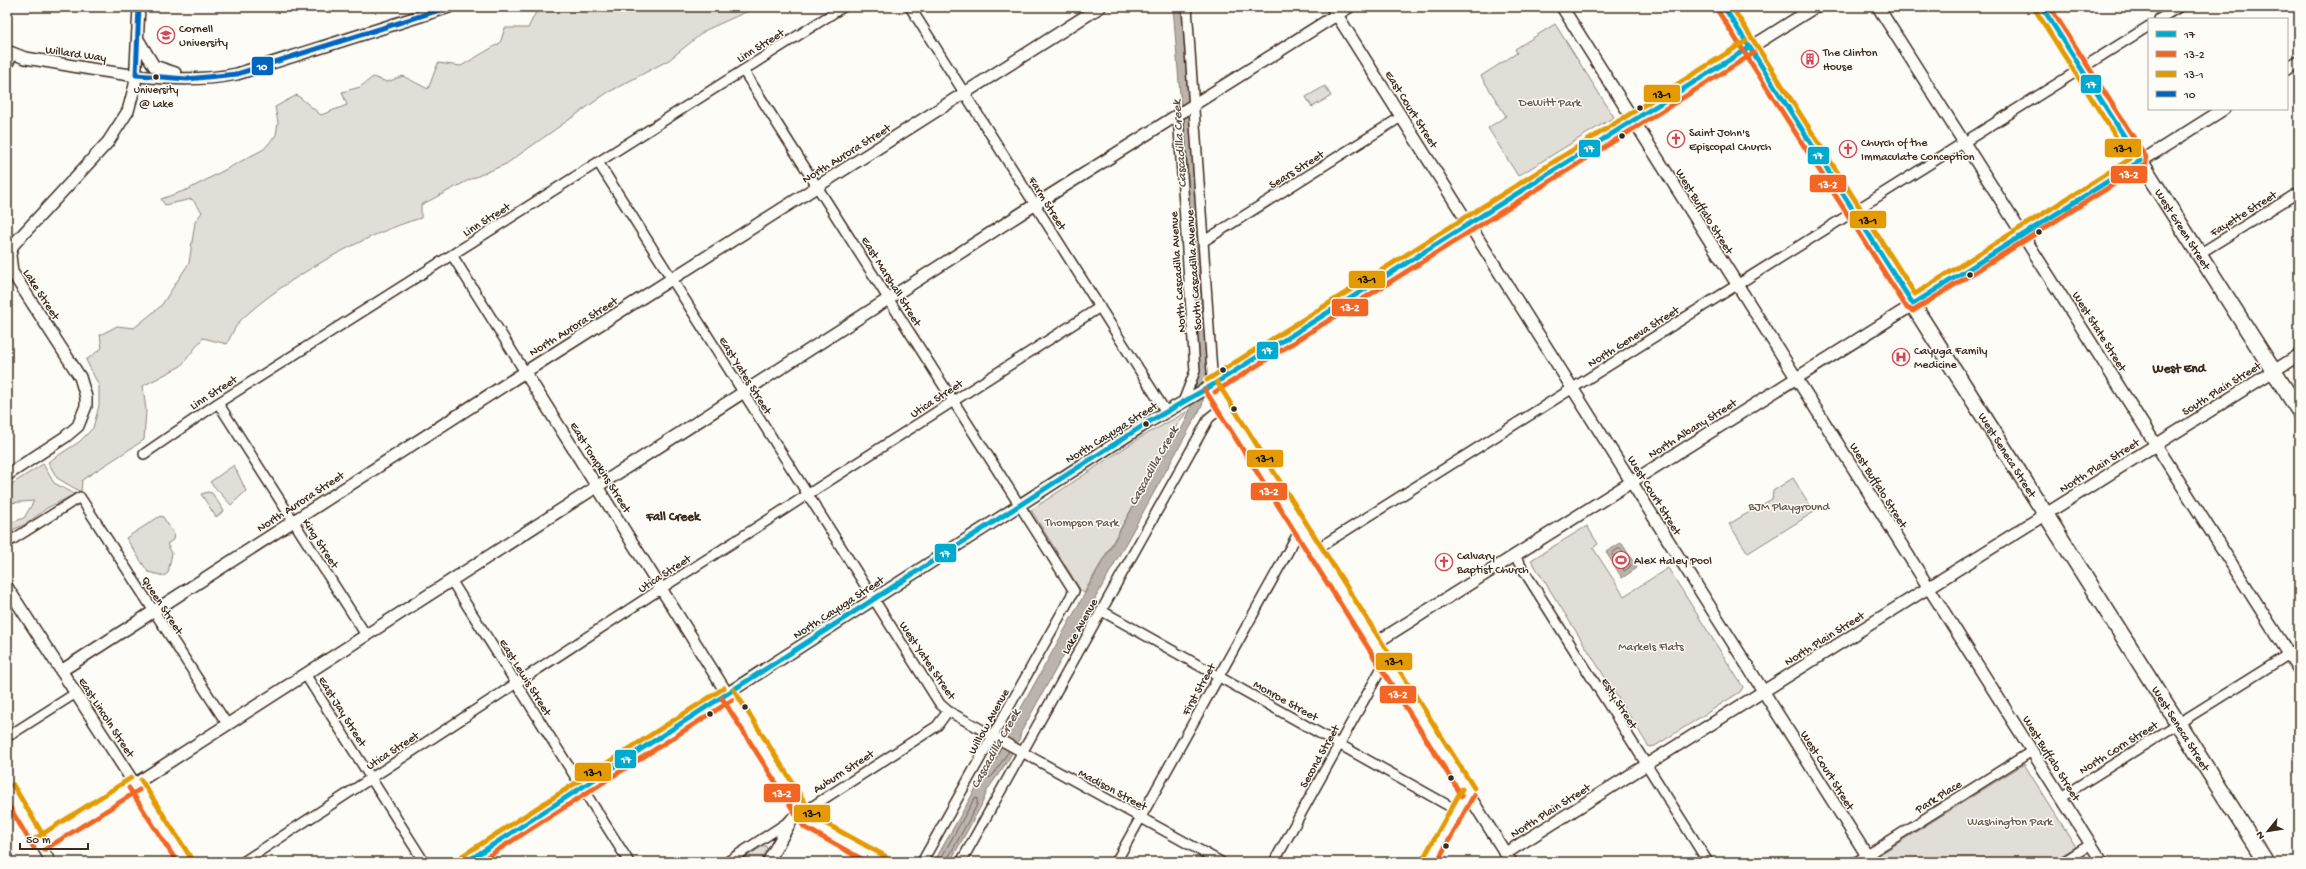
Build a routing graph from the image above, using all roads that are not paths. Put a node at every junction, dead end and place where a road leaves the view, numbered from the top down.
1 (139, 7) edge
2 (449, 7) edge
3 (843, 7) edge
4 (910, 7) edge
5 (1100, 7) edge
6 (1187, 7) edge
7 (1349, 7) edge
8 (1562, 7) edge
9 (1724, 7) edge
10 (1815, 7) edge
11 (1878, 7) edge
12 (2042, 7) edge
13 (2179, 7) edge
14 (1334, 11) edge
15 (2161, 18) edge
16 (2148, 27) edge
17 (139, 41) junction
18 (1750, 47) junction
19 (10, 52) edge
20 (2299, 62) edge
21 (7, 66) edge
22 (2081, 68) junction
23 (2288, 68) edge
24 (743, 70) junction
25 (136, 75) junction
26 (199, 77) junction
27 (965, 93) junction
28 (1195, 104) junction
29 (2222, 110) edge
30 (1178, 114) junction
31 (1401, 117) junction
32 (1633, 121) junction
33 (1964, 142) junction
34 (2140, 161) junction
35 (598, 162) junction
36 (818, 186) junction
37 (2299, 192) edge
38 (1035, 205) junction
39 (1854, 211) junction
40 (1469, 224) junction
41 (2024, 235) junction
42 (1204, 241) junction
43 (2199, 254) junction
44 (452, 255) junction
45 (672, 279) junction
46 (1737, 285) junction
47 (889, 298) junction
48 (1913, 304) junction
49 (1100, 307) junction
50 (2299, 355) edge
51 (2273, 371) junction
52 (525, 372) junction
53 (1796, 378) junction
54 (1211, 386) junction
55 (1572, 388) junction
56 (743, 392) junction
57 (954, 400) junction
58 (1183, 402) junction
59 (218, 403) junction
60 (1224, 406) junction
61 (2299, 411) edge
62 (1166, 412) junction
63 (2156, 444) junction
64 (144, 454) dead end
65 (7, 475) edge
66 (1631, 482) junction
67 (597, 486) junction
68 (808, 495) junction
69 (1021, 506) junction
70 (2046, 514) junction
71 (293, 521) junction
72 (1301, 528) junction
73 (7, 543) edge
74 (1315, 550) junction
75 (1514, 555) junction
76 (451, 580) junction
77 (7, 587) edge
78 (1929, 587) junction
79 (662, 588) junction
80 (1074, 591) joint
81 (874, 600) junction
82 (1102, 611) junction
83 (153, 612) junction
84 (366, 635) junction
85 (1374, 644) junction
86 (2299, 648) edge
87 (2289, 654) junction
88 (1386, 662) junction
89 (2299, 670) edge
90 (61, 671) junction
91 (305, 674) junction
92 (1219, 676) junction
93 (516, 683) junction
94 (1763, 691) junction
95 (76, 693) junction
96 (728, 694) junction
97 (948, 711) junction
98 (227, 724) junction
99 (2179, 724) junction
100 (7, 737) edge
101 (996, 738) junction
102 (1340, 744) junction
103 (1019, 751) junction
104 (2032, 751) junction
105 (1646, 765) junction
106 (370, 778) junction
107 (135, 784) junction
108 (581, 788) junction
109 (7, 789) edge
110 (1468, 792) junction
111 (2061, 797) junction
112 (1458, 811) junction
113 (802, 813) junction
114 (1140, 817) junction
115 (792, 819) junction
116 (40, 844) junction
117 (2091, 844) junction
118 (1509, 858) edge
119 (1869, 859) edge
120 (51, 862) edge
121 (185, 862) edge
122 (242, 862) edge
123 (424, 862) edge
124 (466, 862) edge
125 (629, 862) edge
126 (727, 862) edge
127 (768, 862) edge
128 (882, 862) edge
129 (922, 862) edge
130 (961, 862) edge
131 (1116, 862) edge
132 (1221, 862) edge
133 (1274, 862) edge
134 (1430, 862) edge
135 (1708, 862) edge
136 (1856, 862) edge
137 (2063, 862) edge
138 (2102, 862) edge
139 (2266, 862) edge

1 - 17 street, Lake Street
2 - 26 street
3 - 24 street, Linn Street
4 - 27 street, Farm Street
5 - 27 street, North Aurora Street
6 - 28 street, South Cascadilla Avenue
7 - 14 street
8 - 32 street, West Buffalo Street
9 - 18 highway, West Seneca Street
10 - 18 street, North Cayuga Street
11 - 33 street, West State Street
12 - 22 highway, West Green Street
13 - 15 street
14 - 28 street
14 - 31 street, East Court Street
16 - 22 street, North Geneva Street
17 - 25 street, Lake Street
17 - 26 street
18 - 32 street, North Cayuga Street
18 - 39 highway, West Seneca Street
19 - 21 street, Willard Way
19 - 25 street, Willard Way
20 - 23 street
22 - 33 street, North Geneva Street
22 - 34 highway, West Green Street
24 - 35 street, Linn Street
24 - 36 street, East Marshall Street
25 - 26 street, Willard Way
25 - 65 street, Lake Street
27 - 36 street, North Aurora Street
27 - 38 street, Farm Street
28 - 30 street
28 - 42 street, South Cascadilla Avenue
29 - 34 street, North Albany Street
30 - 38 street
30 - 58 street, North Cascadilla Avenue
31 - 40 street, East Court Street
31 - 42 street, Sears Street
32 - 40 street, North Cayuga Street
32 - 46 street, West Buffalo Street
33 - 39 street, North Geneva Street
33 - 41 street, West State Street
34 - 41 street, North Albany Street
34 - 43 highway, West Green Street
35 - 44 street, Linn Street
35 - 45 street, East Yates Street
36 - 45 street, North Aurora Street
36 - 47 street, East Marshall Street
37 - 43 street, Fayette Street
38 - 47 street
38 - 49 street, Farm Street
39 - 46 street, North Geneva Street
39 - 48 highway, West Seneca Street
40 - 54 street, North Cayuga Street
40 - 55 street, West Court Street
41 - 48 street, North Albany Street
41 - 63 street, West State Street
42 - 54 street, South Cascadilla Avenue
43 - 51 highway, West Green Street
44 - 52 street, East Tompkins Street
44 - 59 street, Linn Street
45 - 52 street, North Aurora Street
45 - 56 street, East Yates Street
46 - 53 street, West Buffalo Street
46 - 55 street, North Geneva Street
47 - 56 street
47 - 57 street, East Marshall Street
48 - 53 street, North Albany Street
48 - 70 highway, West Seneca Street
49 - 57 street, Utica Street
49 - 62 street, Farm Street
50 - 51 street, South Plain Street
51 - 61 highway, West Green Street
51 - 63 street, South Plain Street
52 - 67 street, East Tompkins Street
52 - 71 street, North Aurora Street
53 - 66 street, North Albany Street
53 - 78 street, West Buffalo Street
54 - 58 street, North Cayuga Street
54 - 60 street
55 - 66 street, West Court Street
55 - 74 street, North Geneva Street
56 - 67 street
56 - 68 street, East Yates Street
57 - 68 street, Utica Street
57 - 69 street, East Marshall Street
58 - 62 street, North Cayuga Street
59 - 64 street, Linn Street
59 - 71 street, King Street
60 - 72 street
60 - 82 street, Lake Avenue
62 - 69 street, North Cayuga Street
63 - 70 street, North Plain Street
63 - 87 street, West State Street
66 - 75 street, North Albany Street
66 - 94 street, West Court Street
67 - 76 street
67 - 79 street, East Tompkins Street
68 - 79 street, Utica Street
68 - 81 street, East Yates Street
69 - 80 street, East Marshall Street
69 - 81 street, North Cayuga Street
70 - 78 street, North Plain Street
70 - 99 highway, West Seneca Street
71 - 83 street, North Aurora Street
71 - 84 street, King Street
72 - 74 street
72 - 92 street, First Street
73 - 83 street, Queen Street
74 - 85 street
75 - 85 street, North Albany Street
75 - 105 street, Esty Street
76 - 84 street
76 - 93 street, East Lewis Street
77 - 90 street, East Lincoln Street
78 - 94 street, North Plain Street
78 - 104 street, West Buffalo Street
79 - 93 street, Utica Street
79 - 96 street, East Tompkins Street
80 - 101 street, Willow Avenue
81 - 96 street, North Cayuga Street
81 - 97 street, West Yates Street
82 - 92 street, Monroe Street
82 - 103 street, Lake Avenue
83 - 90 street, North Aurora Street
83 - 98 street, Queen Street
84 - 91 street
85 - 88 street
86 - 87 street, North Corn Street
87 - 89 street, West State Street
87 - 99 street, North Corn Street
88 - 102 street, Second Street
88 - 110 street
90 - 95 street, East Lincoln Street
91 - 98 street
91 - 106 street, East Jay Street
92 - 102 street, Monroe Street
92 - 114 street, First Street
93 - 106 street, Utica Street
93 - 108 street, East Lewis Street
94 - 105 street, North Plain Street
94 - 119 street, West Court Street
95 - 100 street
95 - 107 street, East Lincoln Street
96 - 108 street, North Cayuga Street
96 - 113 street, East Tompkins Street
97 - 101 street, West Yates Street
97 - 113 street, Auburn Street
98 - 107 street
99 - 111 street, North Corn Street
99 - 139 highway, West Seneca Street
101 - 103 street, Madison Street
101 - 129 street, Willow Avenue
102 - 112 street, Monroe Street
102 - 133 street, Second Street
103 - 114 street, Madison Street
103 - 130 street, Lake Avenue
104 - 111 street, West Buffalo Street
104 - 119 street, Park Place
105 - 118 street, North Plain Street
105 - 135 street, Esty Street
106 - 122 street, Utica Street
106 - 123 street, East Jay Street
107 - 116 street
107 - 121 street, East Lincoln Street
108 - 124 street, North Cayuga Street
108 - 125 street, East Lewis Street
109 - 116 street
110 - 112 street
110 - 118 street
111 - 117 street, West Buffalo Street
112 - 134 street
113 - 115 street, Auburn Street
113 - 128 street, East Tompkins Street
114 - 131 street, First Street
114 - 132 street, Madison Street
115 - 126 street, Auburn Street
115 - 127 street
116 - 120 street
117 - 137 street
117 - 138 street, West Buffalo Street
119 - 136 street, Park Place

